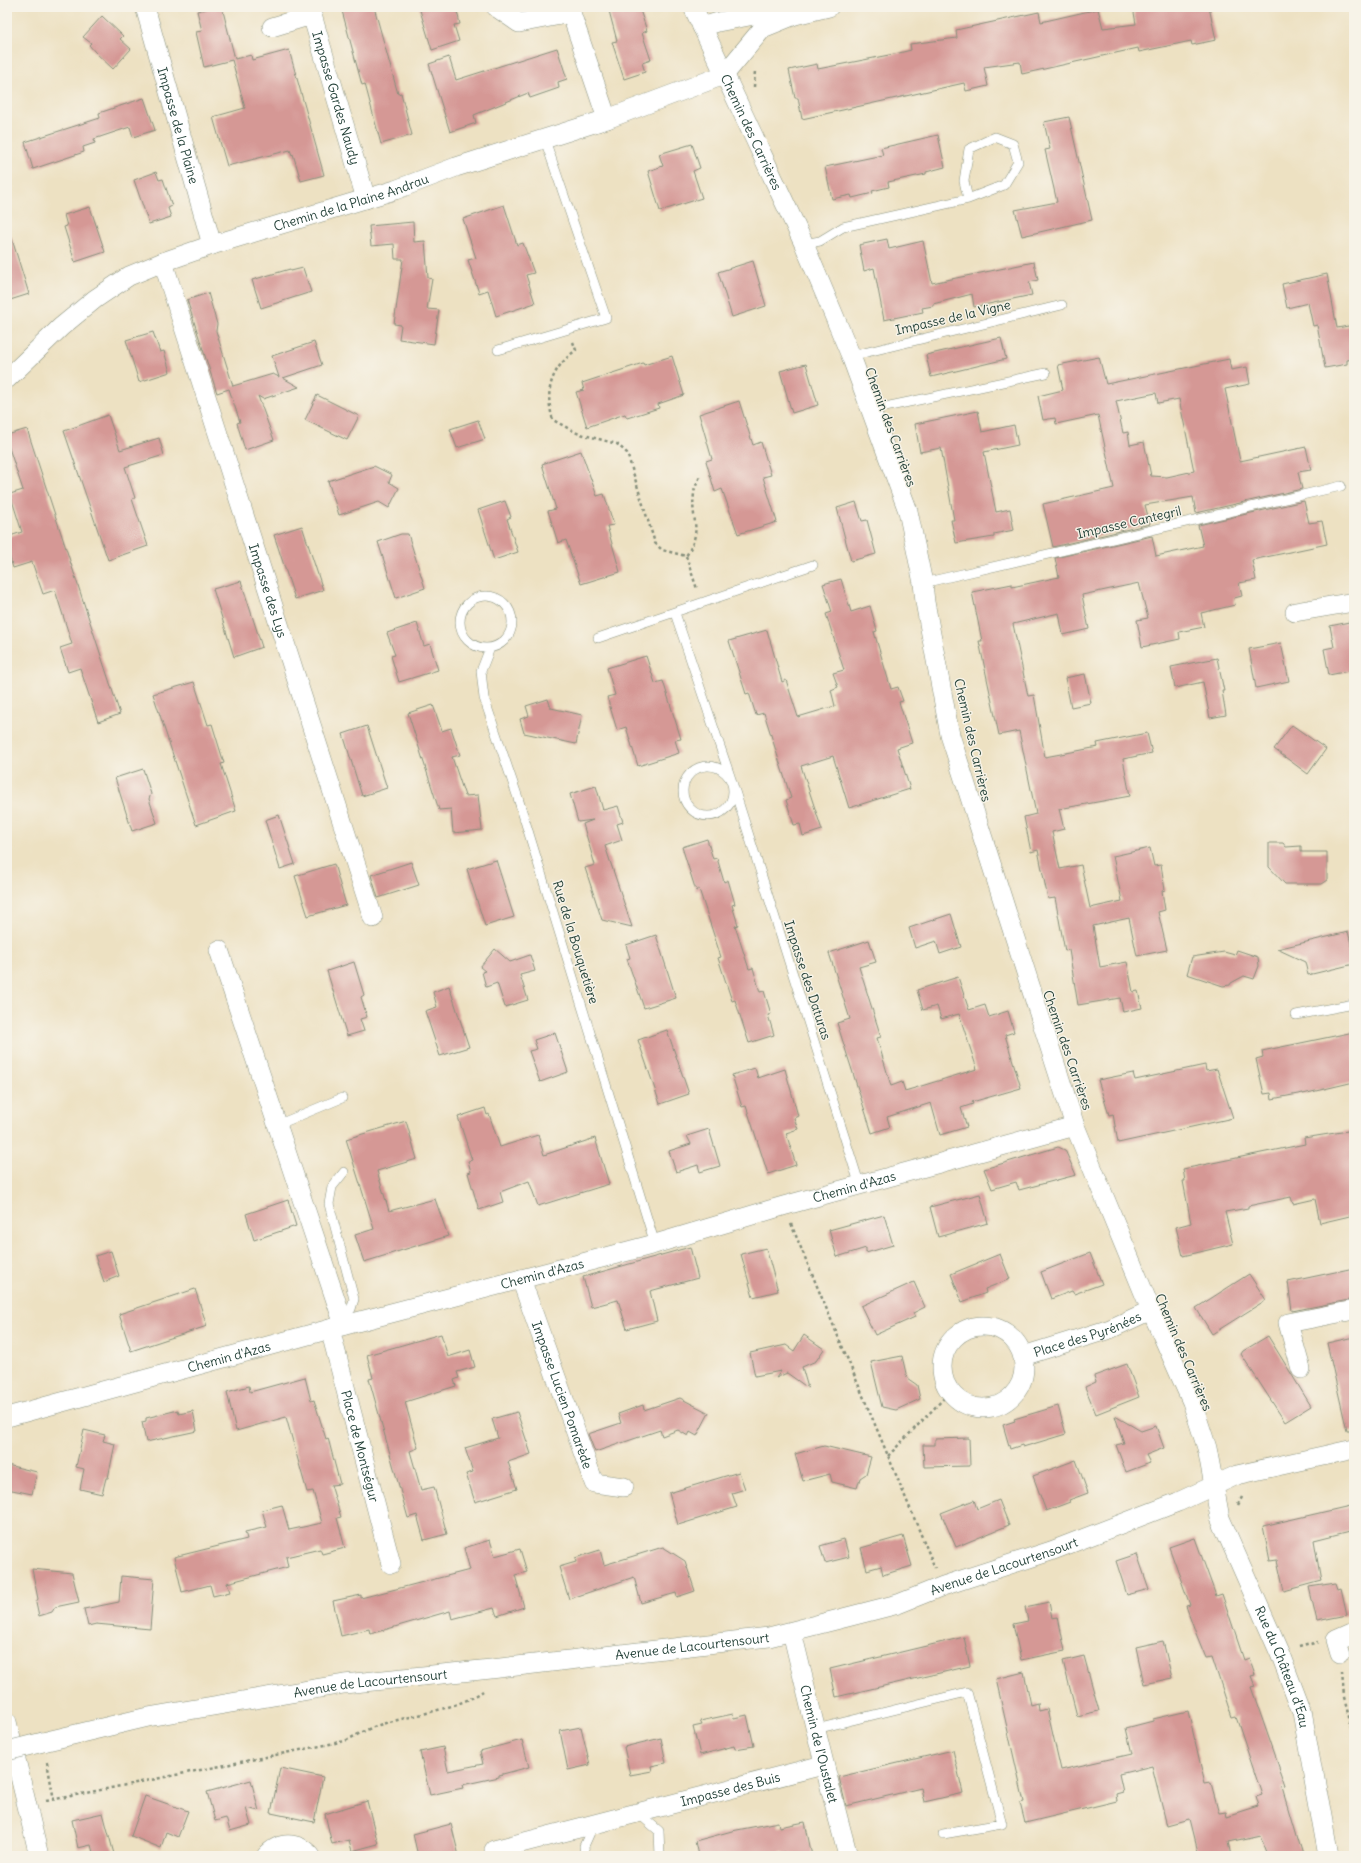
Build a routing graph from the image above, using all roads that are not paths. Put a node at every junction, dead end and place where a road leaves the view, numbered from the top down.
1 (145, 7) edge
2 (496, 7) edge
3 (693, 7) edge
4 (829, 7) edge
5 (570, 10) edge
6 (795, 15) junction
7 (272, 27) dead end
8 (702, 27) junction
9 (724, 75) junction
10 (606, 120) junction
11 (545, 140) junction
12 (366, 199) junction
13 (968, 199) junction
14 (804, 244) junction
15 (212, 245) junction
16 (163, 262) junction
17 (1062, 305) dead end
18 (498, 350) dead end
19 (851, 356) junction
20 (1046, 373) dead end
21 (7, 379) edge
22 (871, 410) junction
23 (1342, 486) dead end
24 (813, 565) dead end
25 (923, 583) junction
26 (1354, 602) edge
27 (1295, 612) dead end
28 (675, 613) junction
29 (598, 638) dead end
30 (490, 648) junction
31 (732, 782) junction
32 (373, 918) dead end
33 (220, 950) dead end
34 (1354, 1004) edge
35 (1296, 1015) dead end
36 (342, 1098) dead end
37 (277, 1125) junction
38 (1076, 1126) junction
39 (344, 1172) dead end
40 (860, 1186) junction
41 (655, 1244) junction
42 (521, 1279) junction
43 (1151, 1310) junction
44 (1354, 1310) edge
45 (338, 1324) junction
46 (1023, 1356) junction
47 (1301, 1369) dead end
48 (7, 1417) edge
49 (1354, 1449) edge
50 (1215, 1484) junction
51 (624, 1487) dead end
52 (391, 1564) dead end
53 (792, 1632) junction
54 (1354, 1632) edge
55 (1340, 1654) road end
56 (7, 1722) edge
57 (816, 1730) junction
58 (7, 1751) edge
59 (823, 1765) junction
60 (637, 1812) junction
61 (594, 1823) junction
62 (943, 1834) dead end
63 (494, 1850) dead end
64 (39, 1856) edge
65 (266, 1856) edge
66 (311, 1856) edge
67 (585, 1856) edge
68 (660, 1856) edge
69 (848, 1856) edge
70 (1328, 1856) edge

1 - 15 street, Impasse de la Plaine
2 - 5 street
3 - 8 street, Chemin des Carrières
4 - 6 street
5 - 10 street
6 - 8 street
6 - 9 street
7 - 12 street, Impasse Gardes Naudy
8 - 9 street, Chemin des Carrières
9 - 10 street, Chemin de la Plaine Andrau
9 - 14 street, Chemin des Carrières
10 - 11 street, Chemin de la Plaine Andrau
11 - 12 street, Chemin de la Plaine Andrau
11 - 18 lane
12 - 15 street, Chemin de la Plaine Andrau
13 - 13 lane
13 - 14 lane
14 - 19 street, Chemin des Carrières
15 - 16 street, Chemin de la Plaine Andrau
16 - 21 street, Chemin de la Plaine Andrau
16 - 32 street, Impasse des Lys
17 - 19 lane, Impasse de la Vigne
19 - 22 street, Chemin des Carrières
20 - 22 lane
22 - 25 street, Chemin des Carrières
23 - 25 lane, Impasse Cantegril
24 - 28 lane
25 - 38 street, Chemin des Carrières
26 - 27 street
28 - 29 lane
28 - 31 lane
30 - 30 lane
30 - 41 lane, Rue de la Bouquetière
31 - 31 lane, Impasse des Daturas
31 - 40 lane, Impasse des Daturas
33 - 37 street, Place de Montségur
34 - 35 lane
36 - 37 lane
37 - 45 street, Place de Montségur
38 - 40 street, Chemin d'Azas
38 - 43 street, Chemin des Carrières
39 - 45 lane
40 - 41 street, Chemin d'Azas
41 - 42 street, Chemin d'Azas
42 - 45 street, Chemin d'Azas
42 - 51 street, Impasse Lucien Pomarède
43 - 46 street, Place des Pyrénées
43 - 50 street, Chemin des Carrières
44 - 47 street
45 - 48 street, Chemin d'Azas
45 - 52 street, Place de Montségur
46 - 46 street, Place des Pyrénées
49 - 50 street, Avenue de Lacourtensourt
50 - 53 street, Avenue de Lacourtensourt
50 - 70 street, Rue du Château d'Eau
53 - 57 street, Chemin de l'Oustalet
53 - 58 street, Avenue de Lacourtensourt, bridge
54 - 55 street
56 - 64 street
57 - 59 street, Chemin de l'Oustalet
57 - 62 lane
59 - 60 street, Impasse des Buis
59 - 69 street, Chemin de l'Oustalet
60 - 61 street, Impasse des Buis
60 - 68 lane
61 - 63 street, Impasse des Buis
61 - 67 lane
65 - 66 street

